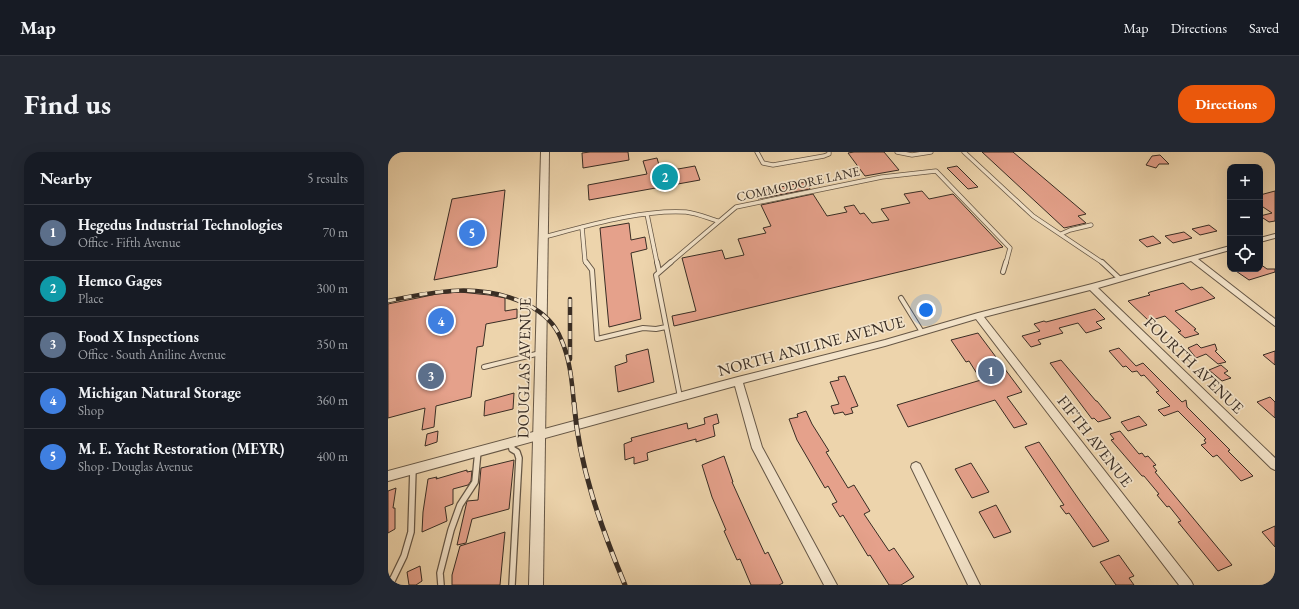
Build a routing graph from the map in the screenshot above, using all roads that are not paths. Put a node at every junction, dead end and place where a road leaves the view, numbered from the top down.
1 (545, 152) edge
2 (757, 152) edge
3 (829, 152) edge
4 (897, 152) edge
5 (931, 152) edge
6 (964, 152) edge
7 (647, 214) junction
8 (718, 221) junction
9 (1091, 225) dead end
10 (582, 227) junction
11 (1061, 234) junction
12 (1275, 236) edge
13 (544, 237) junction
14 (1263, 239) edge
15 (1227, 249) edge
16 (1192, 258) junction
17 (660, 271) junction
18 (1002, 272) dead end
19 (1120, 279) junction
20 (1092, 287) junction
21 (901, 298) dead end
22 (978, 316) junction
23 (1275, 323) edge
24 (666, 327) junction
25 (922, 332) junction
26 (540, 353) junction
27 (484, 367) dead end
28 (738, 381) junction
29 (680, 396) junction
30 (538, 435) junction
31 (516, 441) junction
32 (478, 451) junction
33 (1275, 465) edge
34 (916, 467) dead end
35 (413, 469) junction
36 (388, 476) edge
37 (390, 585) edge
38 (441, 585) edge
39 (512, 585) edge
40 (536, 585) edge
41 (831, 585) edge
42 (974, 585) edge
43 (1187, 585) edge

1 - 13 street, DOUGLAS AVENUE
2 - 3 lane
4 - 5 lane
6 - 11 lane
7 - 8 lane
7 - 10 lane
7 - 17 lane
8 - 17 lane, COMMODORE LANE
8 - 18 lane, COMMODORE LANE
9 - 11 lane
10 - 13 lane
10 - 24 lane
11 - 19 lane
12 - 14 street
13 - 26 street, DOUGLAS AVENUE
15 - 16 street, NORTH ANILINE AVENUE
16 - 19 street, NORTH ANILINE AVENUE
16 - 23 street
17 - 24 lane
19 - 20 street, NORTH ANILINE AVENUE
20 - 22 street, NORTH ANILINE AVENUE
20 - 33 street, FOURTH AVENUE
21 - 25 lane
22 - 25 street, NORTH ANILINE AVENUE
22 - 43 street, FIFTH AVENUE
24 - 29 lane
25 - 28 street, NORTH ANILINE AVENUE
26 - 27 lane
26 - 30 street, DOUGLAS AVENUE
28 - 29 street, NORTH ANILINE AVENUE
28 - 41 street
29 - 30 street, NORTH ANILINE AVENUE
30 - 31 street, NORTH ANILINE AVENUE
30 - 40 street, DOUGLAS AVENUE
31 - 32 street, NORTH ANILINE AVENUE
31 - 39 lane
32 - 35 street, NORTH ANILINE AVENUE
32 - 38 lane
34 - 42 street
35 - 36 street, NORTH ANILINE AVENUE
35 - 37 lane

